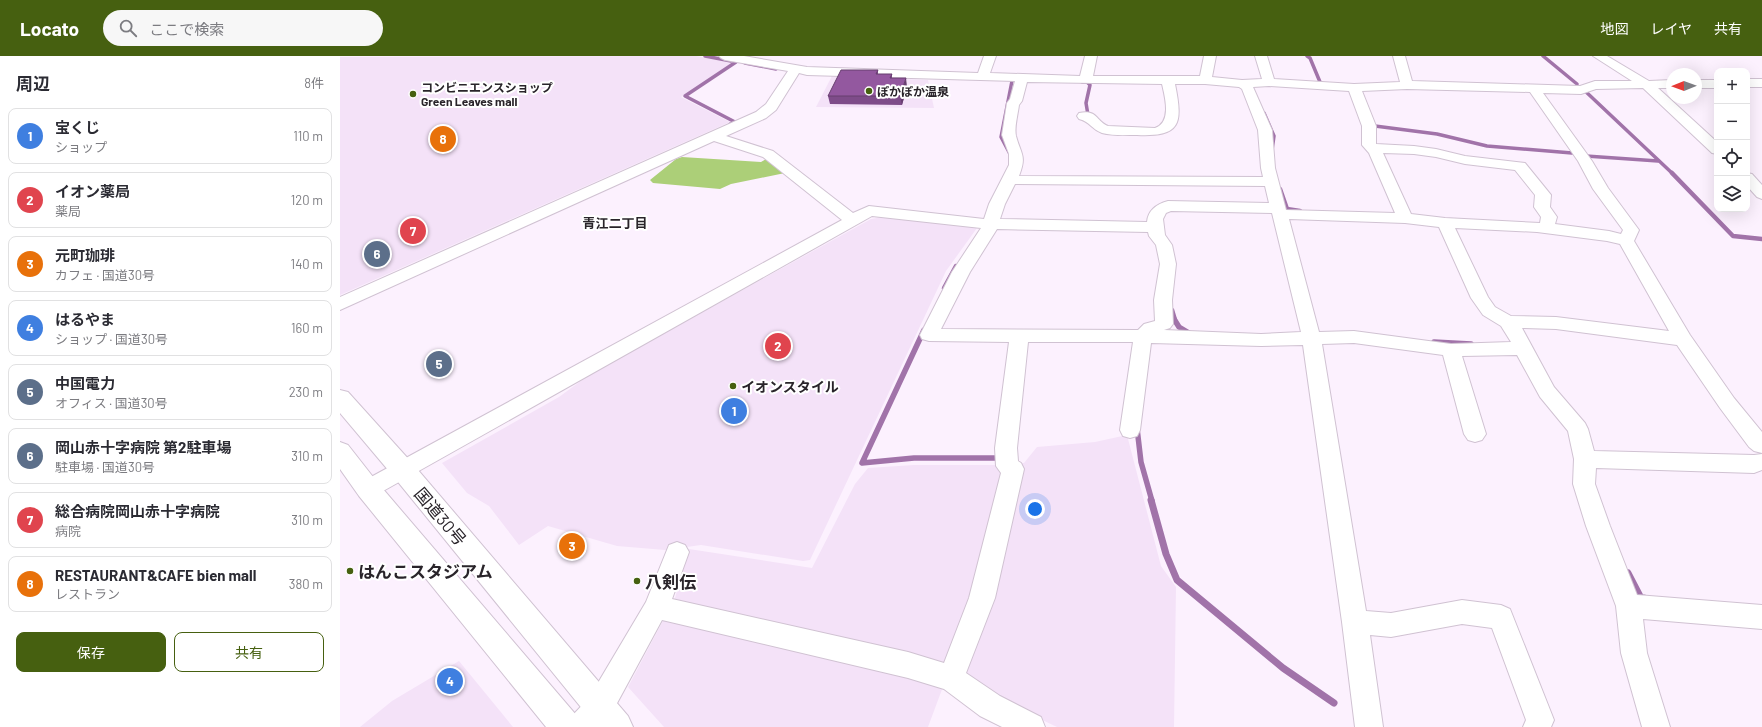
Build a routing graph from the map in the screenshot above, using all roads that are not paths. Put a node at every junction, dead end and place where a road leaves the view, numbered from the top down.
1 (725, 56) edge
2 (990, 56) edge
3 (1091, 56) edge
4 (1210, 56) edge
5 (1262, 56) edge
6 (1399, 56) edge
7 (1599, 56) edge
8 (795, 69) junction
9 (983, 76) junction
10 (1022, 80) junction
11 (1086, 80) junction
12 (1168, 80) junction
13 (1205, 80) junction
14 (1269, 82) junction
15 (1750, 83) edge
16 (1762, 83) edge
17 (1242, 84) junction
18 (1646, 84) junction
19 (1666, 84) edge
20 (1702, 84) edge
21 (1714, 84) edge
22 (1407, 85) junction
23 (1354, 88) junction
24 (1533, 88) junction
25 (1084, 116) dead end
26 (715, 137) junction
27 (1714, 147) edge
28 (1372, 148) junction
29 (1753, 179) edge
30 (1010, 180) junction
31 (1271, 182) junction
32 (1762, 194) edge
33 (1278, 211) junction
34 (1405, 218) junction
35 (852, 220) junction
36 (1445, 223) junction
37 (987, 226) junction
38 (1546, 228) junction
39 (1155, 229) junction
40 (1626, 241) junction
41 (340, 304) edge
42 (1512, 322) junction
43 (1019, 335) junction
44 (1149, 336) junction
45 (1312, 339) junction
46 (1683, 339) junction
47 (1524, 348) junction
48 (1451, 350) junction
49 (340, 398) edge
50 (1130, 430) dead end
51 (1475, 434) dead end
52 (1762, 444) edge
53 (340, 451) edge
54 (1585, 459) junction
55 (1762, 462) edge
56 (403, 470) junction
57 (368, 489) junction
58 (677, 552) dead end
59 (1629, 606) junction
60 (656, 607) junction
61 (1762, 617) edge
62 (1356, 622) junction
63 (951, 678) junction
64 (599, 720) edge
65 (566, 727) edge
66 (1031, 727) edge
67 (1369, 727) edge
68 (1538, 727) edge
69 (1656, 727) edge

1 - 8 street
2 - 9 street
3 - 11 street
4 - 13 street
5 - 14 street
6 - 22 street
7 - 18 street
8 - 9 street
8 - 26 street
9 - 10 street
10 - 11 street
10 - 30 street
11 - 12 street
12 - 13 street
12 - 25 street
13 - 17 street
14 - 17 street
14 - 23 street
15 - 16 street
17 - 31 street
18 - 19 street
18 - 24 street
18 - 27 street
20 - 21 street
22 - 23 street
22 - 24 street
23 - 28 street
24 - 40 street
26 - 35 street
26 - 41 street
28 - 34 street
28 - 38 street
29 - 32 street
30 - 31 street
30 - 37 street
31 - 33 street
33 - 34 street
33 - 39 street
33 - 45 street
34 - 36 street
35 - 37 street
35 - 56 street
36 - 38 street
36 - 42 street
37 - 39 street
37 - 43 street
38 - 40 street
39 - 44 street
40 - 46 street
42 - 46 street
42 - 47 street
43 - 44 street
43 - 63 street
44 - 45 street
44 - 50 street
45 - 48 street
45 - 62 street
46 - 52 street
47 - 48 street
47 - 54 street
48 - 51 street
49 - 56 highway, 国道30号
53 - 57 highway
54 - 55 street
54 - 59 street
56 - 57 street
56 - 64 highway, 国道30号
57 - 65 highway
58 - 60 street
59 - 61 street
59 - 69 street
60 - 63 street
60 - 64 street
62 - 67 street
62 - 68 street
63 - 66 street

